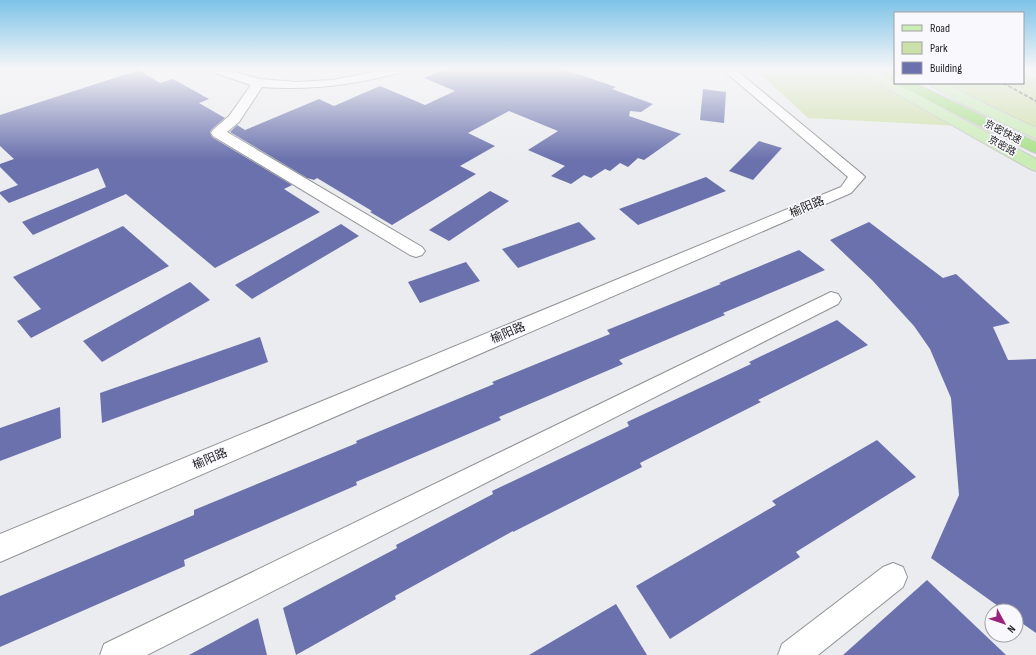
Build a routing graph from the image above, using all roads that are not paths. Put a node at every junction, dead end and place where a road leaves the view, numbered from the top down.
1 (247, 100) edge
2 (765, 100) edge
3 (917, 100) edge
4 (930, 100) edge
5 (939, 100) edge
6 (959, 100) edge
7 (965, 100) edge
8 (1036, 134) edge
9 (990, 140) junction
10 (1036, 140) edge
11 (1036, 148) edge
12 (1036, 166) edge
13 (416, 251) dead end
14 (831, 299) dead end
15 (0, 548) edge
16 (893, 577) dead end
17 (115, 655) edge
18 (793, 655) edge

1 - 13 street
2 - 15 street, 榆阳路
3 - 9 main road, 京密路
4 - 9 highway
5 - 11 highway, 京密快速
6 - 10 highway, 京密快速
7 - 8 main road
9 - 12 main road, 京密路
14 - 17 street
16 - 18 street

